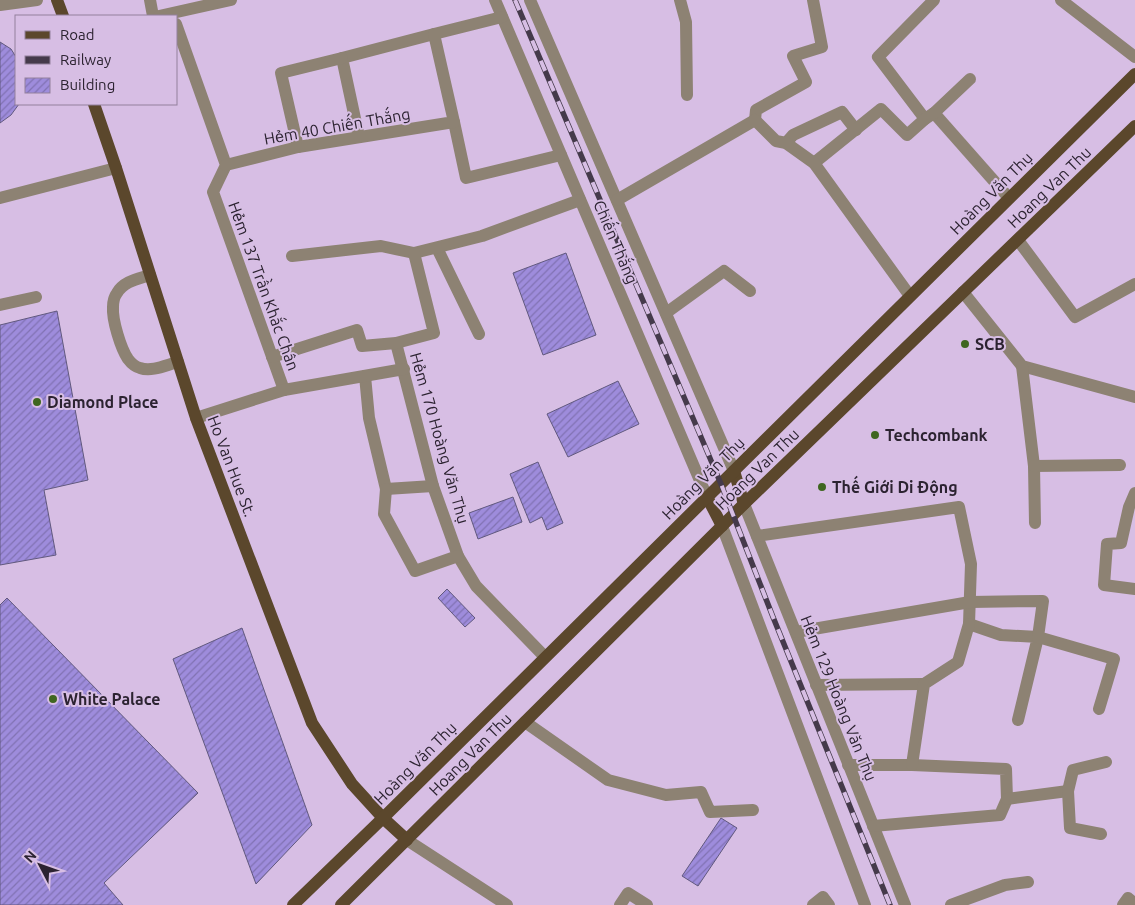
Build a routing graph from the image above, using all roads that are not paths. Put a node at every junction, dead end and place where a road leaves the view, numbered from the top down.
1 (37, 0) edge
2 (57, 0) edge
3 (150, 0) edge
4 (231, 0) edge
5 (495, 0) edge
6 (530, 0) edge
7 (680, 0) edge
8 (813, 0) edge
9 (934, 0) edge
10 (1061, 0) edge
11 (204, 3) edge
12 (0, 5) edge
13 (63, 15) edge
14 (153, 15) edge
15 (178, 16) edge
16 (502, 17) junction
17 (178, 29) edge
18 (434, 34) junction
19 (1135, 57) edge
20 (342, 58) junction
21 (1135, 74) edge
22 (970, 79) dead end
23 (687, 95) dead end
24 (94, 105) edge
25 (929, 116) junction
26 (755, 120) junction
27 (454, 122) junction
28 (1135, 126) edge
29 (856, 130) junction
30 (359, 137) junction
31 (786, 143) junction
32 (298, 147) junction
33 (561, 155) junction
34 (814, 163) junction
35 (226, 165) junction
36 (116, 168) junction
37 (0, 198) edge
38 (1010, 198) junction
39 (580, 200) junction
40 (617, 200) junction
41 (1018, 240) junction
42 (437, 248) junction
43 (414, 253) junction
44 (292, 256) dead end
45 (150, 275) junction
46 (1135, 284) edge
47 (750, 291) dead end
48 (963, 292) junction
49 (910, 296) junction
50 (36, 297) dead end
51 (0, 305) edge
52 (666, 313) junction
53 (479, 334) dead end
54 (396, 343) junction
55 (272, 357) junction
56 (178, 362) junction
57 (1022, 366) junction
58 (404, 369) junction
59 (365, 376) junction
60 (284, 390) junction
61 (1135, 397) edge
62 (196, 418) junction
63 (1120, 465) dead end
64 (1034, 466) junction
65 (734, 471) junction
66 (434, 486) junction
67 (386, 489) junction
68 (1135, 493) edge
69 (707, 497) junction
70 (744, 504) junction
71 (1035, 523) dead end
72 (722, 526) junction
73 (757, 536) junction
74 (458, 556) junction
75 (1135, 589) edge
76 (970, 602) junction
77 (969, 624) junction
78 (796, 632) junction
79 (1038, 637) junction
80 (545, 658) junction
81 (924, 684) junction
82 (816, 685) junction
83 (1099, 709) dead end
84 (1018, 720) dead end
85 (525, 722) junction
86 (1106, 762) dead end
87 (848, 764) junction
88 (912, 765) junction
89 (1068, 791) junction
90 (1007, 799) junction
91 (753, 810) dead end
92 (383, 818) junction
93 (873, 826) junction
94 (1101, 834) dead end
95 (407, 840) junction
96 (1028, 882) dead end
97 (346, 903) edge
98 (1135, 904) edge
99 (293, 905) edge
100 (506, 905) edge
101 (620, 905) edge
102 (647, 905) edge
103 (813, 905) edge
104 (829, 905) edge
105 (866, 905) edge
106 (904, 905) edge
107 (951, 905) edge
108 (1123, 905) edge

1 - 12 street
2 - 13 main road
3 - 14 street
4 - 11 street
5 - 16 street, Chiến Thắng
6 - 40 street, Chiến Thắng
7 - 23 street
8 - 26 street
9 - 25 street
10 - 19 street
11 - 15 street
16 - 18 street
16 - 33 street, Chiến Thắng
17 - 35 street
18 - 20 street
18 - 27 street
20 - 30 street
20 - 32 street
21 - 38 main road, Hoàng Văn Thụ
22 - 25 street
24 - 36 main road, Ho Van Hue St.
25 - 29 street
25 - 38 street
26 - 31 street
26 - 40 street
27 - 30 street, Hẻm 40 Chiến Thắng
27 - 33 street
28 - 41 main road, Hoang Van Thu
29 - 31 street
29 - 34 street
30 - 32 street, Hẻm 40 Chiến Thắng
31 - 34 street
32 - 35 street, Hẻm 40 Chiến Thắng
33 - 39 street, Chiến Thắng
34 - 49 street
35 - 55 street, Hẻm 137 Trần Khắc Chân
36 - 37 street
36 - 45 main road, Ho Van Hue St.
38 - 49 main road, Hoàng Văn Thụ
39 - 42 street
39 - 69 street, Chiến Thắng
40 - 52 street, Chiến Thắng
41 - 46 street
41 - 48 main road, Hoang Van Thu
42 - 43 street
42 - 53 street
43 - 44 street
43 - 54 street, Hẻm 170 Hoàng Văn Thụ
45 - 56 main road, Ho Van Hue St.
45 - 56 street
47 - 52 street
48 - 57 street
48 - 70 main road, Hoang Van Thu
49 - 65 main road, Hoàng Văn Thụ
50 - 51 street
52 - 65 street, Chiến Thắng
54 - 55 street, Hẻm 170 Hoàng Văn Thụ
54 - 58 street, Hẻm 170 Hoàng Văn Thụ
55 - 60 street, Hẻm 137 Trần Khắc Chân
56 - 62 main road, Ho Van Hue St.
57 - 61 street
57 - 64 street
58 - 59 street
58 - 66 street, Hẻm 170 Hoàng Văn Thụ
59 - 60 street
59 - 67 street
60 - 62 street
62 - 92 main road, Ho Van Hue St.
63 - 64 street
64 - 71 street
65 - 69 main road, Hoàng Văn Thụ
65 - 70 main road
66 - 67 street
66 - 74 street, Hẻm 170 Hoàng Văn Thụ
67 - 74 street
68 - 75 street
69 - 72 main road
69 - 80 main road, Hoàng Văn Thụ
70 - 72 main road, Hoang Van Thu
70 - 73 street, Hẻm 129 Hoàng Văn Thụ
72 - 85 main road, Hoang Van Thu
72 - 105 street
73 - 76 street
73 - 78 street, Hẻm 129 Hoàng Văn Thụ
74 - 80 street, Hẻm 170 Hoàng Văn Thụ
76 - 77 street
76 - 78 street
76 - 79 street
77 - 79 street
77 - 81 street
78 - 82 street, Hẻm 129 Hoàng Văn Thụ
79 - 83 street
79 - 84 street
80 - 92 main road, Hoàng Văn Thụ
81 - 82 street
81 - 88 street
82 - 87 street, Hẻm 129 Hoàng Văn Thụ
85 - 91 street
85 - 95 main road, Hoang Van Thu
86 - 89 street
87 - 88 street
87 - 93 street, Hẻm 129 Hoàng Văn Thụ
88 - 90 street
89 - 90 street
89 - 94 street
90 - 93 street
92 - 95 main road, Ho Van Hue St.
92 - 99 main road, Hoàng Văn Thụ
93 - 106 street, Hẻm 129 Hoàng Văn Thụ
95 - 97 main road
95 - 100 street
96 - 107 street
98 - 108 street
101 - 102 street
103 - 104 street

